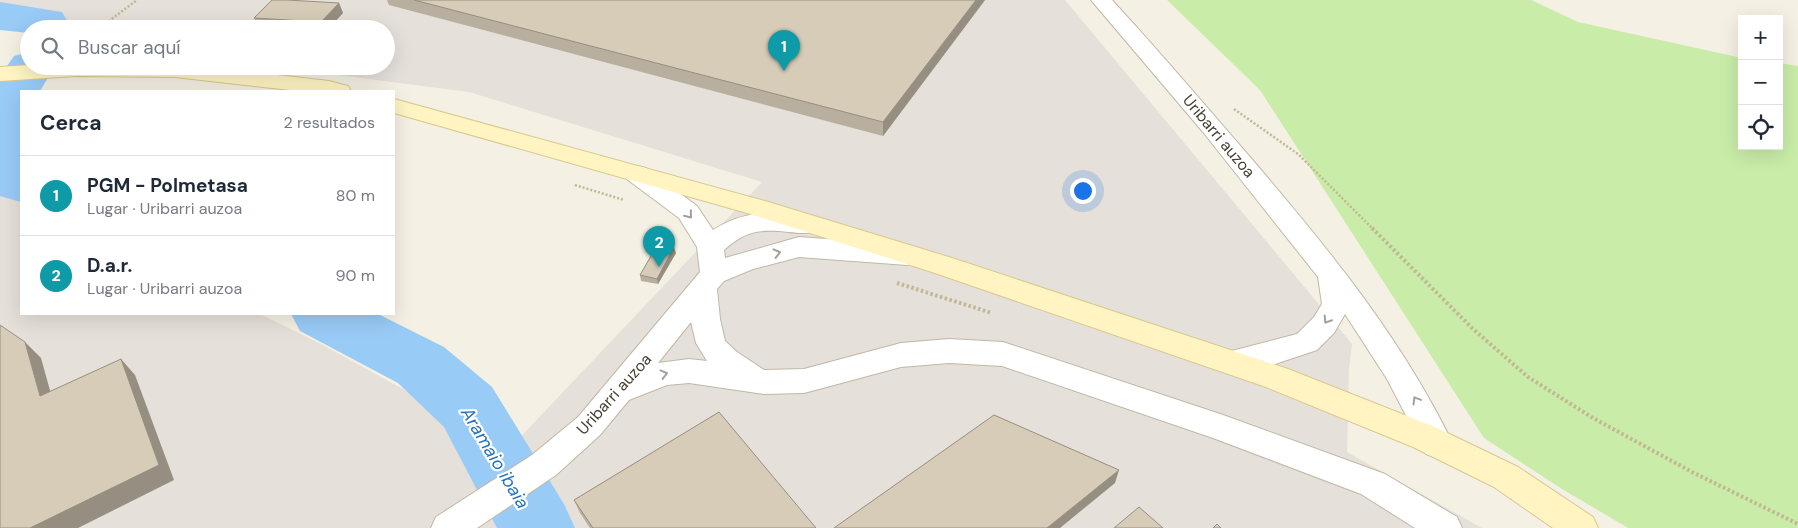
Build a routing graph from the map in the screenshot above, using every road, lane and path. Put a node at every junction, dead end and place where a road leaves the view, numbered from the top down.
1 (137, 0) edge
2 (1101, 0) edge
3 (110, 20) edge
4 (20, 71) edge
5 (7, 72) edge
6 (218, 75) edge
7 (336, 90) edge
8 (395, 106) edge
9 (1231, 107) dead end
10 (637, 174) junction
11 (573, 184) dead end
12 (726, 199) junction
13 (630, 202) dead end
14 (745, 224) junction
15 (818, 227) junction
16 (910, 256) junction
17 (716, 268) junction
18 (1332, 274) junction
19 (887, 280) dead end
20 (1000, 316) dead end
21 (668, 332) junction
22 (714, 349) junction
23 (1230, 362) junction
24 (764, 382) junction
25 (618, 391) junction
26 (1437, 444) junction
27 (458, 521) edge
28 (1798, 524) edge
29 (1445, 528) edge
30 (1581, 528) edge

1 - 3 path
2 - 18 street, Uribarri auzoa
4 - 5 main road
6 - 7 main road
8 - 10 main road
9 - 28 path
10 - 12 main road
10 -> 17 street
11 - 13 path
12 - 14 street
12 - 15 main road
14 - 15 street
14 - 17 street, Uribarri auzoa
15 - 16 main road
17 -> 16 street
16 - 23 main road
17 - 21 street, Uribarri auzoa
17 - 22 street
18 -> 23 street
26 -> 18 street, Uribarri auzoa
19 - 20 path
21 - 22 street
21 - 25 street, Uribarri auzoa
22 - 24 street
23 - 26 main road
25 -> 24 street
24 - 29 street
25 - 27 street, Uribarri auzoa
26 - 30 main road

